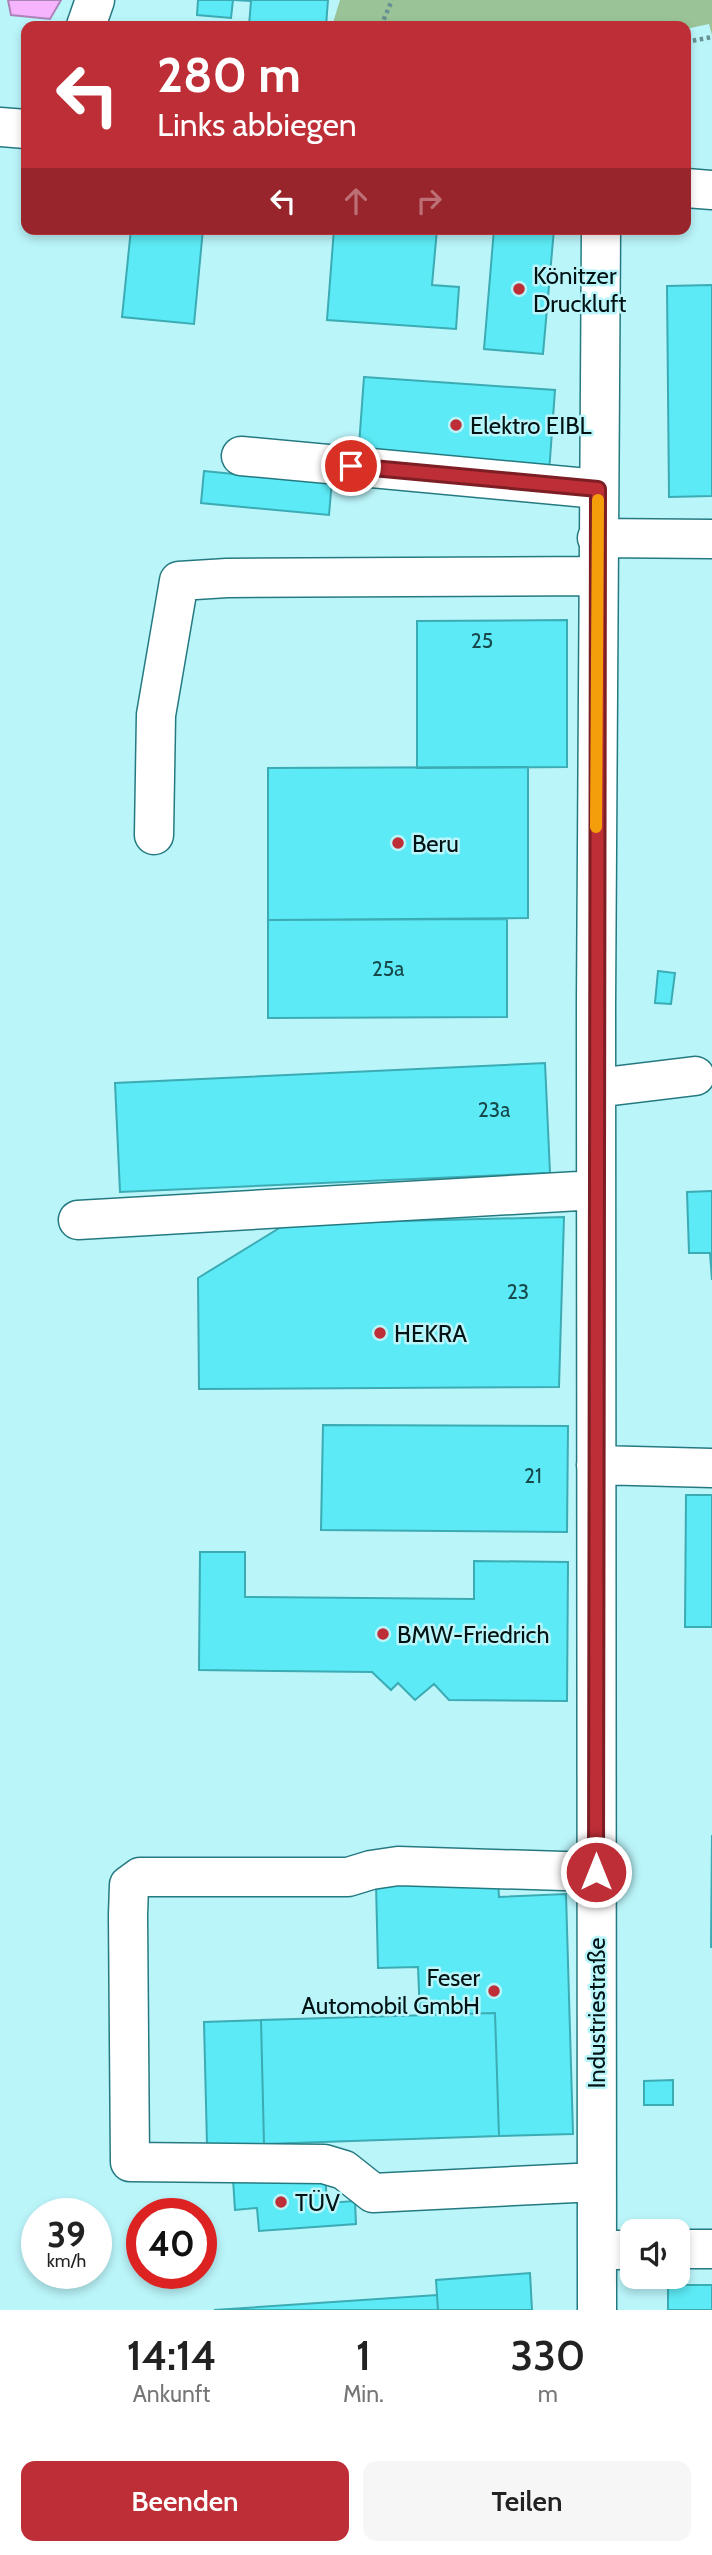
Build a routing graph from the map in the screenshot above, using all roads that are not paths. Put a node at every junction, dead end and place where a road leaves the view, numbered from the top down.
1 (95, 0) edge
2 (88, 21) edge
3 (0, 127) edge
4 (21, 129) edge
5 (691, 188) edge
6 (712, 190) edge
7 (601, 235) edge
8 (241, 456) dead end
9 (598, 489) junction
10 (597, 538) junction
11 (701, 550) edge
12 (597, 576) junction
13 (154, 835) dead end
14 (695, 1076) dead end
15 (596, 1088) junction
16 (596, 1190) junction
17 (78, 1220) dead end
18 (596, 1465) junction
19 (712, 1468) edge
20 (596, 1872) junction
21 (596, 2182) junction
22 (690, 2249) edge
23 (712, 2249) edge
24 (614, 2250) edge
25 (597, 2310) edge

1 - 2 street
3 - 4 street
5 - 6 street
7 - 9 street, Industriestraße
8 - 9 street
9 - 10 street, Industriestraße
10 - 11 street
10 - 12 street, Industriestraße
12 - 13 street
12 - 15 street, Industriestraße
14 - 15 street
15 - 16 street, Industriestraße
16 - 17 street
16 - 18 street, Industriestraße
18 - 19 street
18 - 20 street, Industriestraße
20 - 21 street, Industriestraße
20 - 21 street
21 - 24 street, Industriestraße
22 - 23 street
24 - 25 street, Industriestraße

